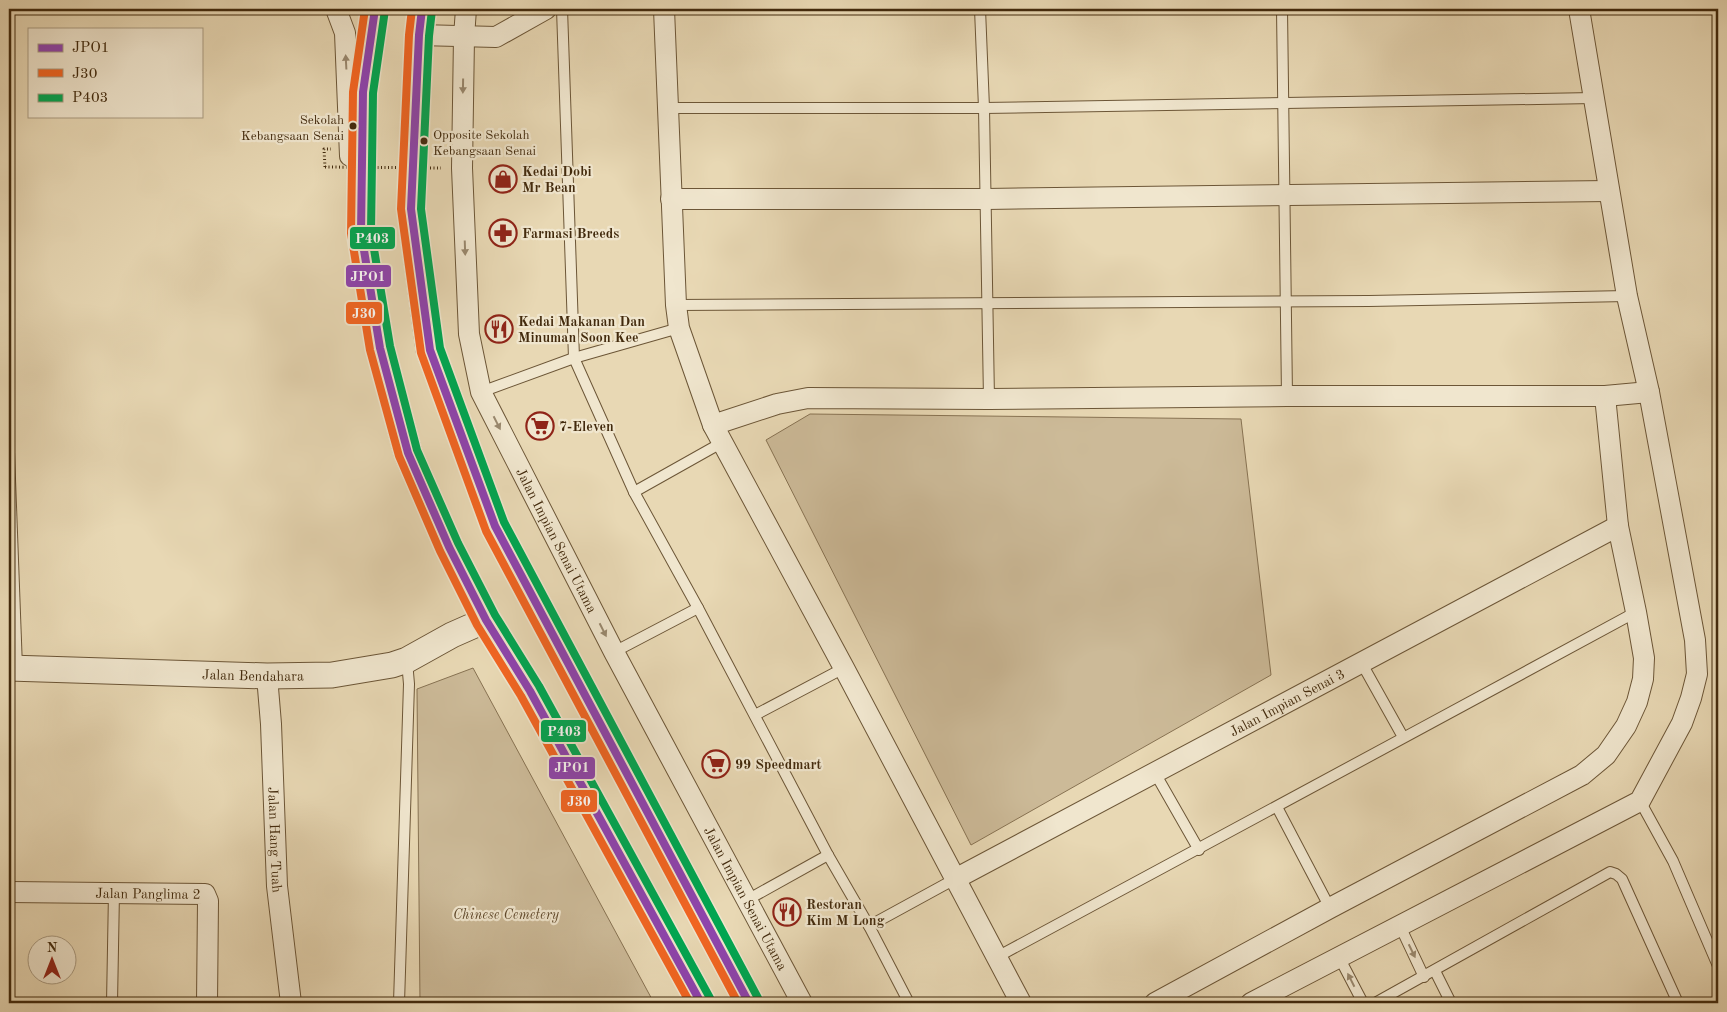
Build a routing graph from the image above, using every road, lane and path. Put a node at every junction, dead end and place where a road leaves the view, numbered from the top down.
1 (336, 9) edge
2 (375, 9) edge
3 (422, 9) edge
4 (466, 9) edge
5 (546, 9) edge
6 (562, 9) edge
7 (664, 9) edge
8 (980, 9) edge
9 (1282, 9) edge
10 (1579, 9) edge
11 (418, 35) junction
12 (464, 37) junction
13 (1594, 98) junction
14 (1283, 102) junction
15 (668, 108) junction
16 (984, 108) junction
17 (325, 167) dead end
18 (441, 168) dead end
19 (1609, 191) junction
20 (1285, 196) junction
21 (671, 199) junction
22 (986, 199) junction
23 (362, 232) junction
24 (1627, 296) junction
25 (1286, 302) junction
26 (986, 303) junction
27 (676, 305) junction
28 (679, 328) junction
29 (574, 358) junction
30 (481, 392) junction
31 (1649, 392) junction
32 (1287, 396) junction
33 (1605, 396) junction
34 (988, 399) junction
35 (718, 434) junction
36 (9, 452) edge
37 (634, 492) junction
38 (1618, 526) junction
39 (698, 608) junction
40 (1636, 612) junction
41 (486, 620) junction
42 (614, 652) junction
43 (407, 660) junction
44 (1360, 662) junction
45 (13, 668) edge
46 (844, 668) junction
47 (267, 676) junction
48 (755, 715) junction
49 (1403, 737) junction
50 (1155, 773) junction
51 (1640, 801) junction
52 (1277, 807) junction
53 (1199, 850) junction
54 (828, 855) junction
55 (955, 879) junction
56 (9, 892) edge
57 (114, 892) junction
58 (747, 900) junction
59 (1330, 908) junction
60 (869, 926) junction
61 (1400, 926) junction
62 (997, 957) junction
63 (1339, 957) junction
64 (1718, 966) edge
65 (1435, 971) junction
66 (1424, 977) junction
67 (112, 1003) edge
68 (207, 1003) edge
69 (291, 1003) edge
70 (399, 1003) edge
71 (701, 1003) edge
72 (749, 1003) edge
73 (802, 1003) edge
74 (908, 1003) edge
75 (1021, 1003) edge
76 (1155, 1003) edge
77 (1252, 1003) edge
78 (1363, 1003) edge
79 (1375, 1003) edge
80 (1451, 1003) edge
81 (1678, 1003) edge

23 -> 1 street
2 - 23 highway
3 - 11 highway
4 - 12 street, Jalan Impian Senai Utama
5 - 12 street
6 - 29 lane
7 - 15 street
8 - 16 lane
9 - 14 lane
10 - 13 street
11 - 12 street
11 - 72 highway
12 -> 30 street, Jalan Impian Senai Utama
13 - 14 lane
13 - 19 street
14 - 16 lane
14 - 20 lane
15 - 16 lane
15 - 21 street
16 - 22 lane
17 - 18 path, bridge
19 - 20 street
19 - 24 street
20 - 22 street
20 - 25 lane
21 - 22 street
21 - 27 street
22 - 26 lane
23 - 41 highway
24 - 25 lane
24 - 31 street
25 - 26 lane
25 - 32 lane
26 - 27 lane
26 - 34 lane
27 - 28 street
28 - 29 lane
28 - 35 street
29 - 30 lane
29 - 37 lane
30 -> 42 street, Jalan Impian Senai Utama
31 - 33 street
31 - 51 street
32 - 33 street
32 - 34 street
33 - 38 street
34 - 35 street
35 - 37 lane
35 - 46 street
36 - 45 lane
37 - 39 lane
38 - 40 street
38 - 44 street, Jalan Impian Senai 3
39 - 42 lane
39 - 48 lane
40 - 49 lane
40 - 59 street
41 - 43 street, Jalan Bendahara
41 - 71 highway
42 - 58 street, Jalan Impian Senai Utama
43 - 47 street, Jalan Bendahara
43 - 70 lane
44 - 49 lane
44 - 50 street, Jalan Impian Senai 3
45 - 47 street, Jalan Bendahara
46 - 48 lane
46 - 55 street
47 - 69 street, Jalan Hang Tuah
48 - 54 lane
49 - 52 lane
50 - 53 lane
50 - 55 street, Jalan Impian Senai 3
51 - 61 street
51 - 64 lane
52 - 53 lane
52 - 59 lane
53 - 62 lane
54 - 58 lane
54 - 60 lane
55 - 60 lane
55 - 62 street
56 - 57 street, Jalan Panglima 2
57 - 67 lane
57 - 68 street, Jalan Panglima 2
58 - 73 street, Jalan Impian Senai Utama
59 - 76 street
60 - 74 lane
61 - 63 street
61 -> 66 lane
62 - 75 street
63 - 77 street
78 -> 63 lane
65 - 66 lane
65 - 80 lane
65 - 81 lane
66 - 79 lane

